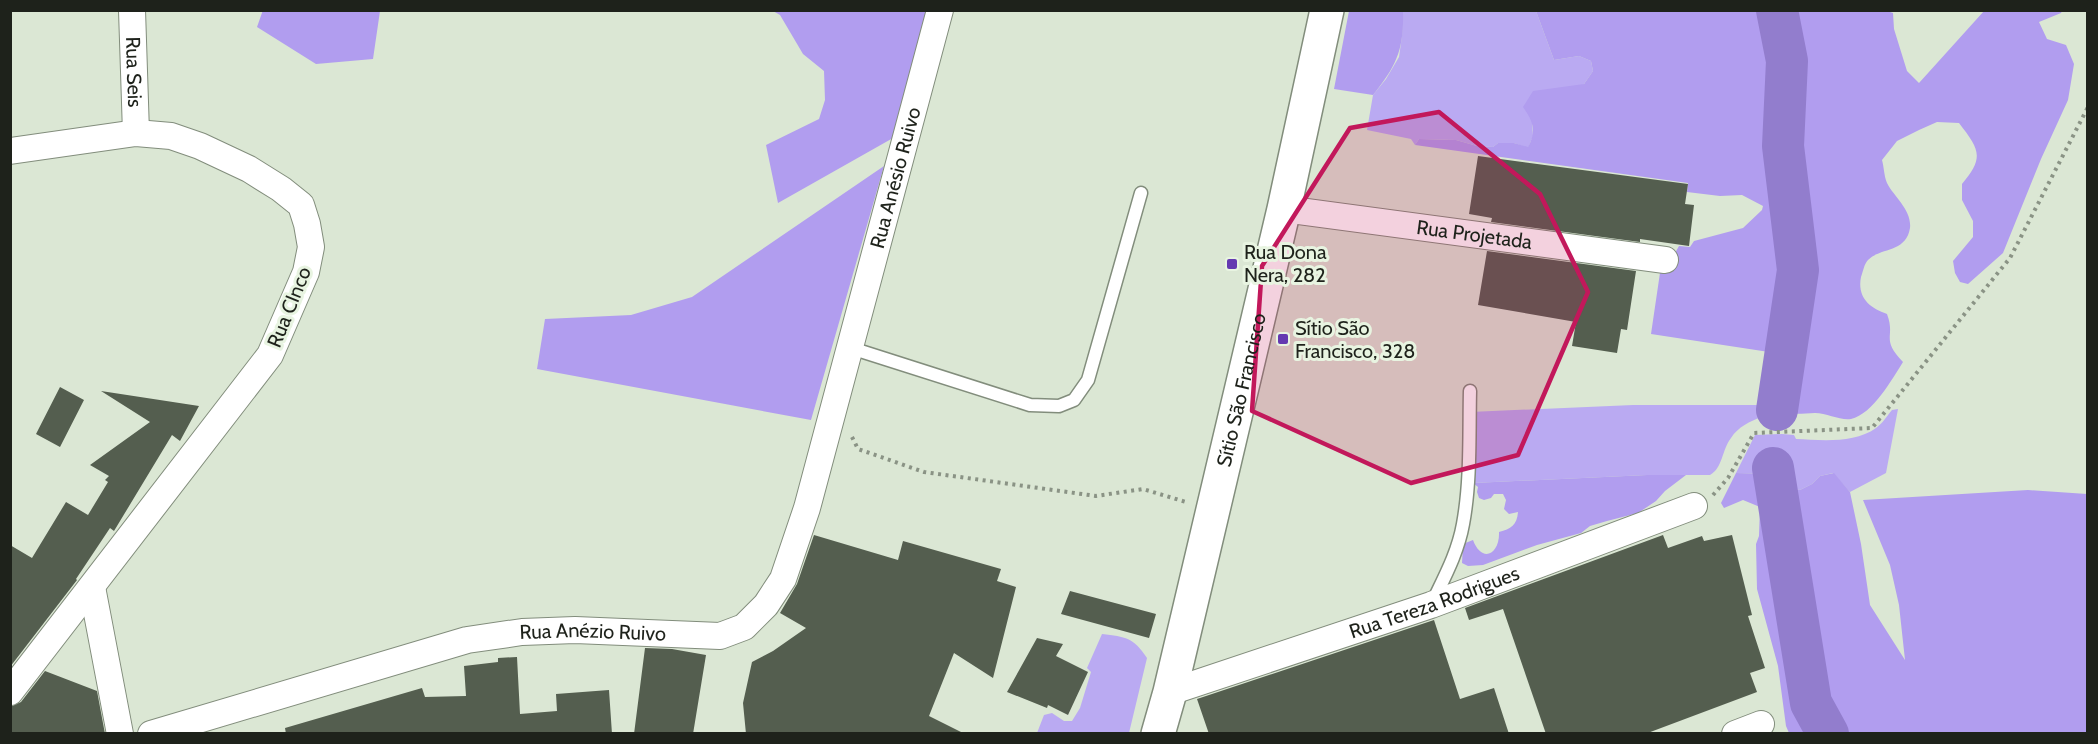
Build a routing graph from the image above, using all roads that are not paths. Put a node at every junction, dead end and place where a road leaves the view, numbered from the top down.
1 (132, 10) edge
2 (940, 10) edge
3 (1327, 10) edge
4 (136, 133) junction
5 (10, 151) edge
6 (1141, 193) dead end
7 (1284, 209) junction
8 (1665, 260) dead end
9 (851, 348) junction
10 (1470, 391) dead end
11 (1695, 506) road end
12 (92, 587) junction
13 (1431, 605) junction
14 (10, 692) edge
15 (1170, 692) junction
16 (1761, 724) dead end
17 (120, 734) edge
18 (151, 734) edge
19 (1158, 734) edge
20 (1735, 734) edge

1 - 4 street, Rua Seis
2 - 9 street, Rua Anésio Ruivo
3 - 7 street, Sítio São Francisco
4 - 5 street, Rua CInco
4 - 12 street, Rua CInco
6 - 9 lane
7 - 8 street, Rua Projetada
7 - 15 street, Sítio São Francisco
9 - 18 street, Rua Anézio Ruivo
10 - 13 lane
11 - 13 street, Rua Tereza Rodrigues
12 - 14 street
12 - 17 street
13 - 15 street, Rua Tereza Rodrigues
15 - 19 street, Sítio São Francisco
16 - 20 street

